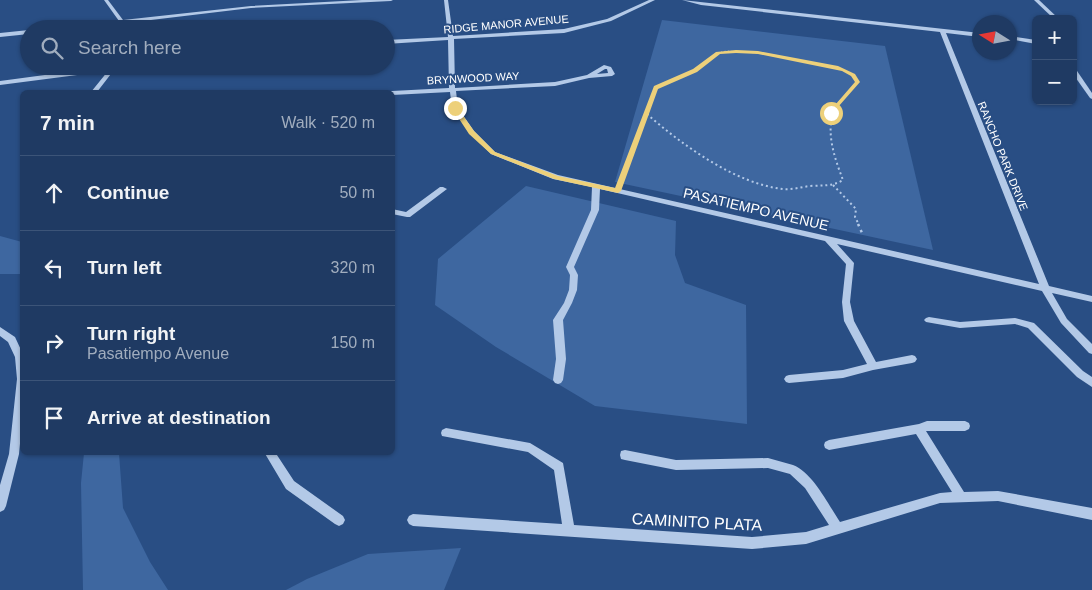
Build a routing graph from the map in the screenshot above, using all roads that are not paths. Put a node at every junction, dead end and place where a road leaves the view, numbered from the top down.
1 (106, 0) edge
2 (390, 0) edge
3 (446, 0) edge
4 (653, 0) edge
5 (684, 0) edge
6 (1036, 0) edge
7 (347, 1) edge
8 (1053, 15) edge
9 (121, 20) edge
10 (140, 20) edge
11 (942, 30) junction
12 (20, 33) edge
13 (972, 33) edge
14 (0, 35) edge
15 (451, 38) junction
16 (1017, 39) edge
17 (395, 41) edge
18 (1032, 41) edge
19 (57, 75) edge
20 (108, 75) edge
21 (1077, 75) edge
22 (589, 76) dead end
23 (0, 83) edge
24 (452, 88) junction
25 (96, 90) edge
26 (395, 92) edge
27 (1092, 97) edge
28 (443, 189) dead end
29 (596, 190) junction
30 (395, 212) edge
31 (827, 238) junction
32 (1046, 290) junction
33 (1092, 299) edge
34 (929, 320) dead end
35 (0, 331) edge
36 (1092, 350) edge
37 (20, 357) edge
38 (912, 359) dead end
39 (873, 366) junction
40 (788, 379) dead end
41 (558, 380) dead end
42 (1092, 382) edge
43 (20, 398) edge
44 (965, 426) dead end
45 (919, 429) junction
46 (446, 433) dead end
47 (829, 445) dead end
48 (271, 455) edge
49 (625, 455) dead end
50 (961, 497) junction
51 (0, 506) edge
52 (1092, 514) edge
53 (339, 520) dead end
54 (413, 520) dead end
55 (837, 528) junction
56 (569, 530) junction

1 - 9 street
2 - 7 street
3 - 15 street, PASATIEMPO AVENUE
4 - 15 street, RIDGE MANOR AVENUE
5 - 11 street
6 - 8 street
7 - 10 street
11 - 13 street
11 - 32 street, RANCHO PARK DRIVE
12 - 14 street
15 - 17 street, RIDGE MANOR AVENUE
15 - 24 street, PASATIEMPO AVENUE
16 - 18 street
19 - 23 street
20 - 25 street
21 - 27 street
22 - 24 street, BRYNWOOD WAY
24 - 26 street, BRYNWOOD WAY
24 - 29 street, PASATIEMPO AVENUE
28 - 30 street
29 - 31 street, PASATIEMPO AVENUE
29 - 41 street
31 - 32 street, PASATIEMPO AVENUE
31 - 39 street
32 - 33 street, PASATIEMPO AVENUE
32 - 36 street, RANCHO PARK DRIVE
34 - 42 street
35 - 37 street
38 - 39 street
39 - 40 street
43 - 51 street
44 - 45 street
45 - 47 street
45 - 50 street
46 - 56 street
48 - 53 street
49 - 55 street
50 - 52 street, CAMINITO PLATA
50 - 55 street, CAMINITO PLATA
54 - 56 street, CAMINITO PLATA
55 - 56 street, CAMINITO PLATA

